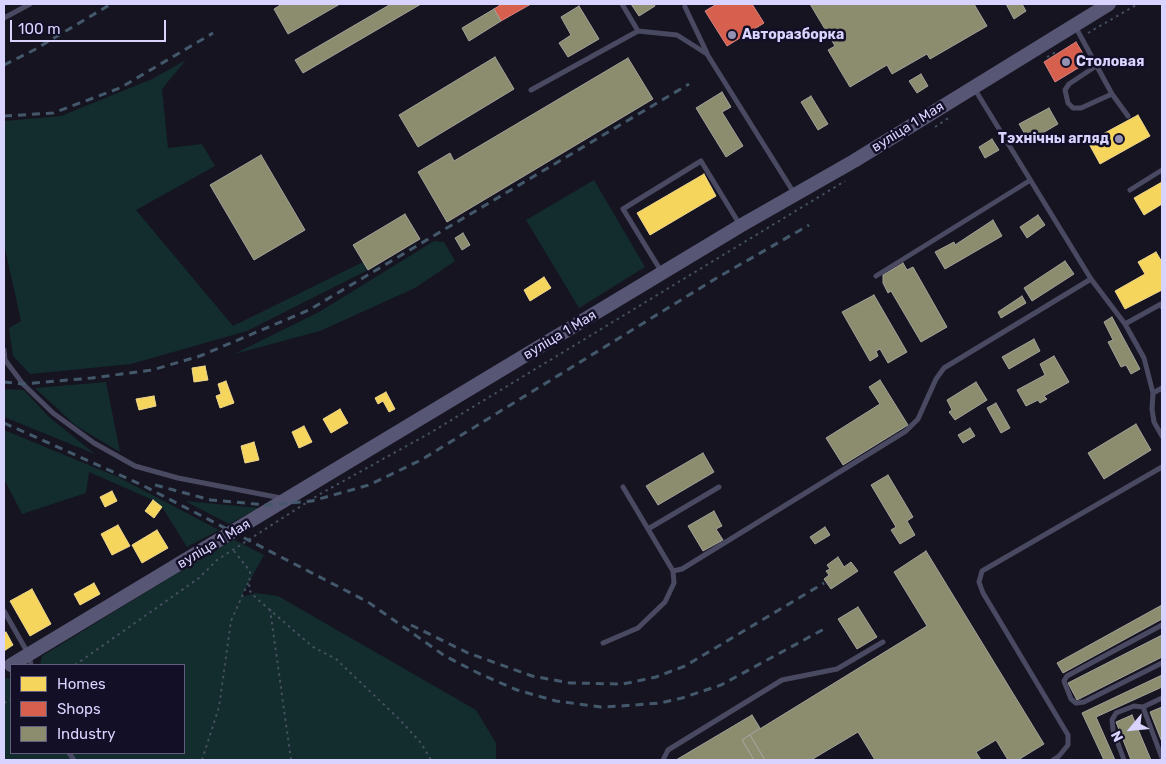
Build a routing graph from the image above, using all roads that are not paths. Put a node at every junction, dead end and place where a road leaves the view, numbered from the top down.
1 (30, 4) edge
2 (622, 4) edge
3 (1100, 6) edge
4 (685, 7) dead end
5 (4, 18) edge
6 (638, 31) junction
7 (1077, 31) junction
8 (708, 54) junction
9 (1096, 66) junction
10 (974, 87) junction
11 (531, 90) dead end
12 (1112, 94) junction
13 (1128, 116) dead end
14 (1162, 170) edge
15 (1029, 181) junction
16 (1130, 190) dead end
17 (796, 196) junction
18 (740, 226) junction
19 (662, 273) junction
20 (876, 276) dead end
21 (1091, 279) junction
22 (1162, 306) edge
23 (1125, 324) junction
24 (4, 350) edge
25 (4, 360) edge
26 (1162, 388) edge
27 (1153, 393) junction
28 (1162, 436) edge
29 (1162, 467) edge
30 (623, 487) dead end
31 (719, 487) dead end
32 (288, 500) junction
33 (648, 529) junction
34 (674, 571) junction
35 (4, 611) edge
36 (1162, 625) edge
37 (883, 642) dead end
38 (603, 643) dead end
39 (30, 660) edge
40 (1162, 663) edge
41 (15, 664) edge
42 (1162, 698) edge
43 (1143, 707) junction
44 (1162, 758) edge
45 (664, 760) edge
46 (1053, 760) edge
47 (1124, 760) edge

1 - 5 lane
2 - 6 lane
3 - 7 street, вуліца 1 Мая
4 - 8 lane
6 - 8 lane
6 - 11 lane
7 - 9 lane
7 - 10 street, вуліца 1 Мая
8 - 17 lane
9 - 12 lane
9 - 12 lane
10 - 15 lane
10 - 17 street, вуліца 1 Мая
12 - 13 lane
14 - 16 lane
15 - 20 lane
15 - 21 lane
17 - 18 street, вуліца 1 Мая
18 - 19 street, вуліца 1 Мая
18 - 19 lane
19 - 32 street, вуліца 1 Мая
21 - 23 lane
21 - 34 lane
22 - 23 lane
23 - 27 lane
24 - 25 lane
25 - 32 lane
26 - 27 lane
27 - 28 lane
29 - 46 lane
30 - 33 lane
31 - 33 lane
32 - 39 street, вуліца 1 Мая
33 - 34 lane
34 - 38 lane
35 - 39 lane
36 - 40 lane
37 - 45 lane
39 - 41 street, вуліца 1 Мая
42 - 43 lane
43 - 44 lane
43 - 47 lane

